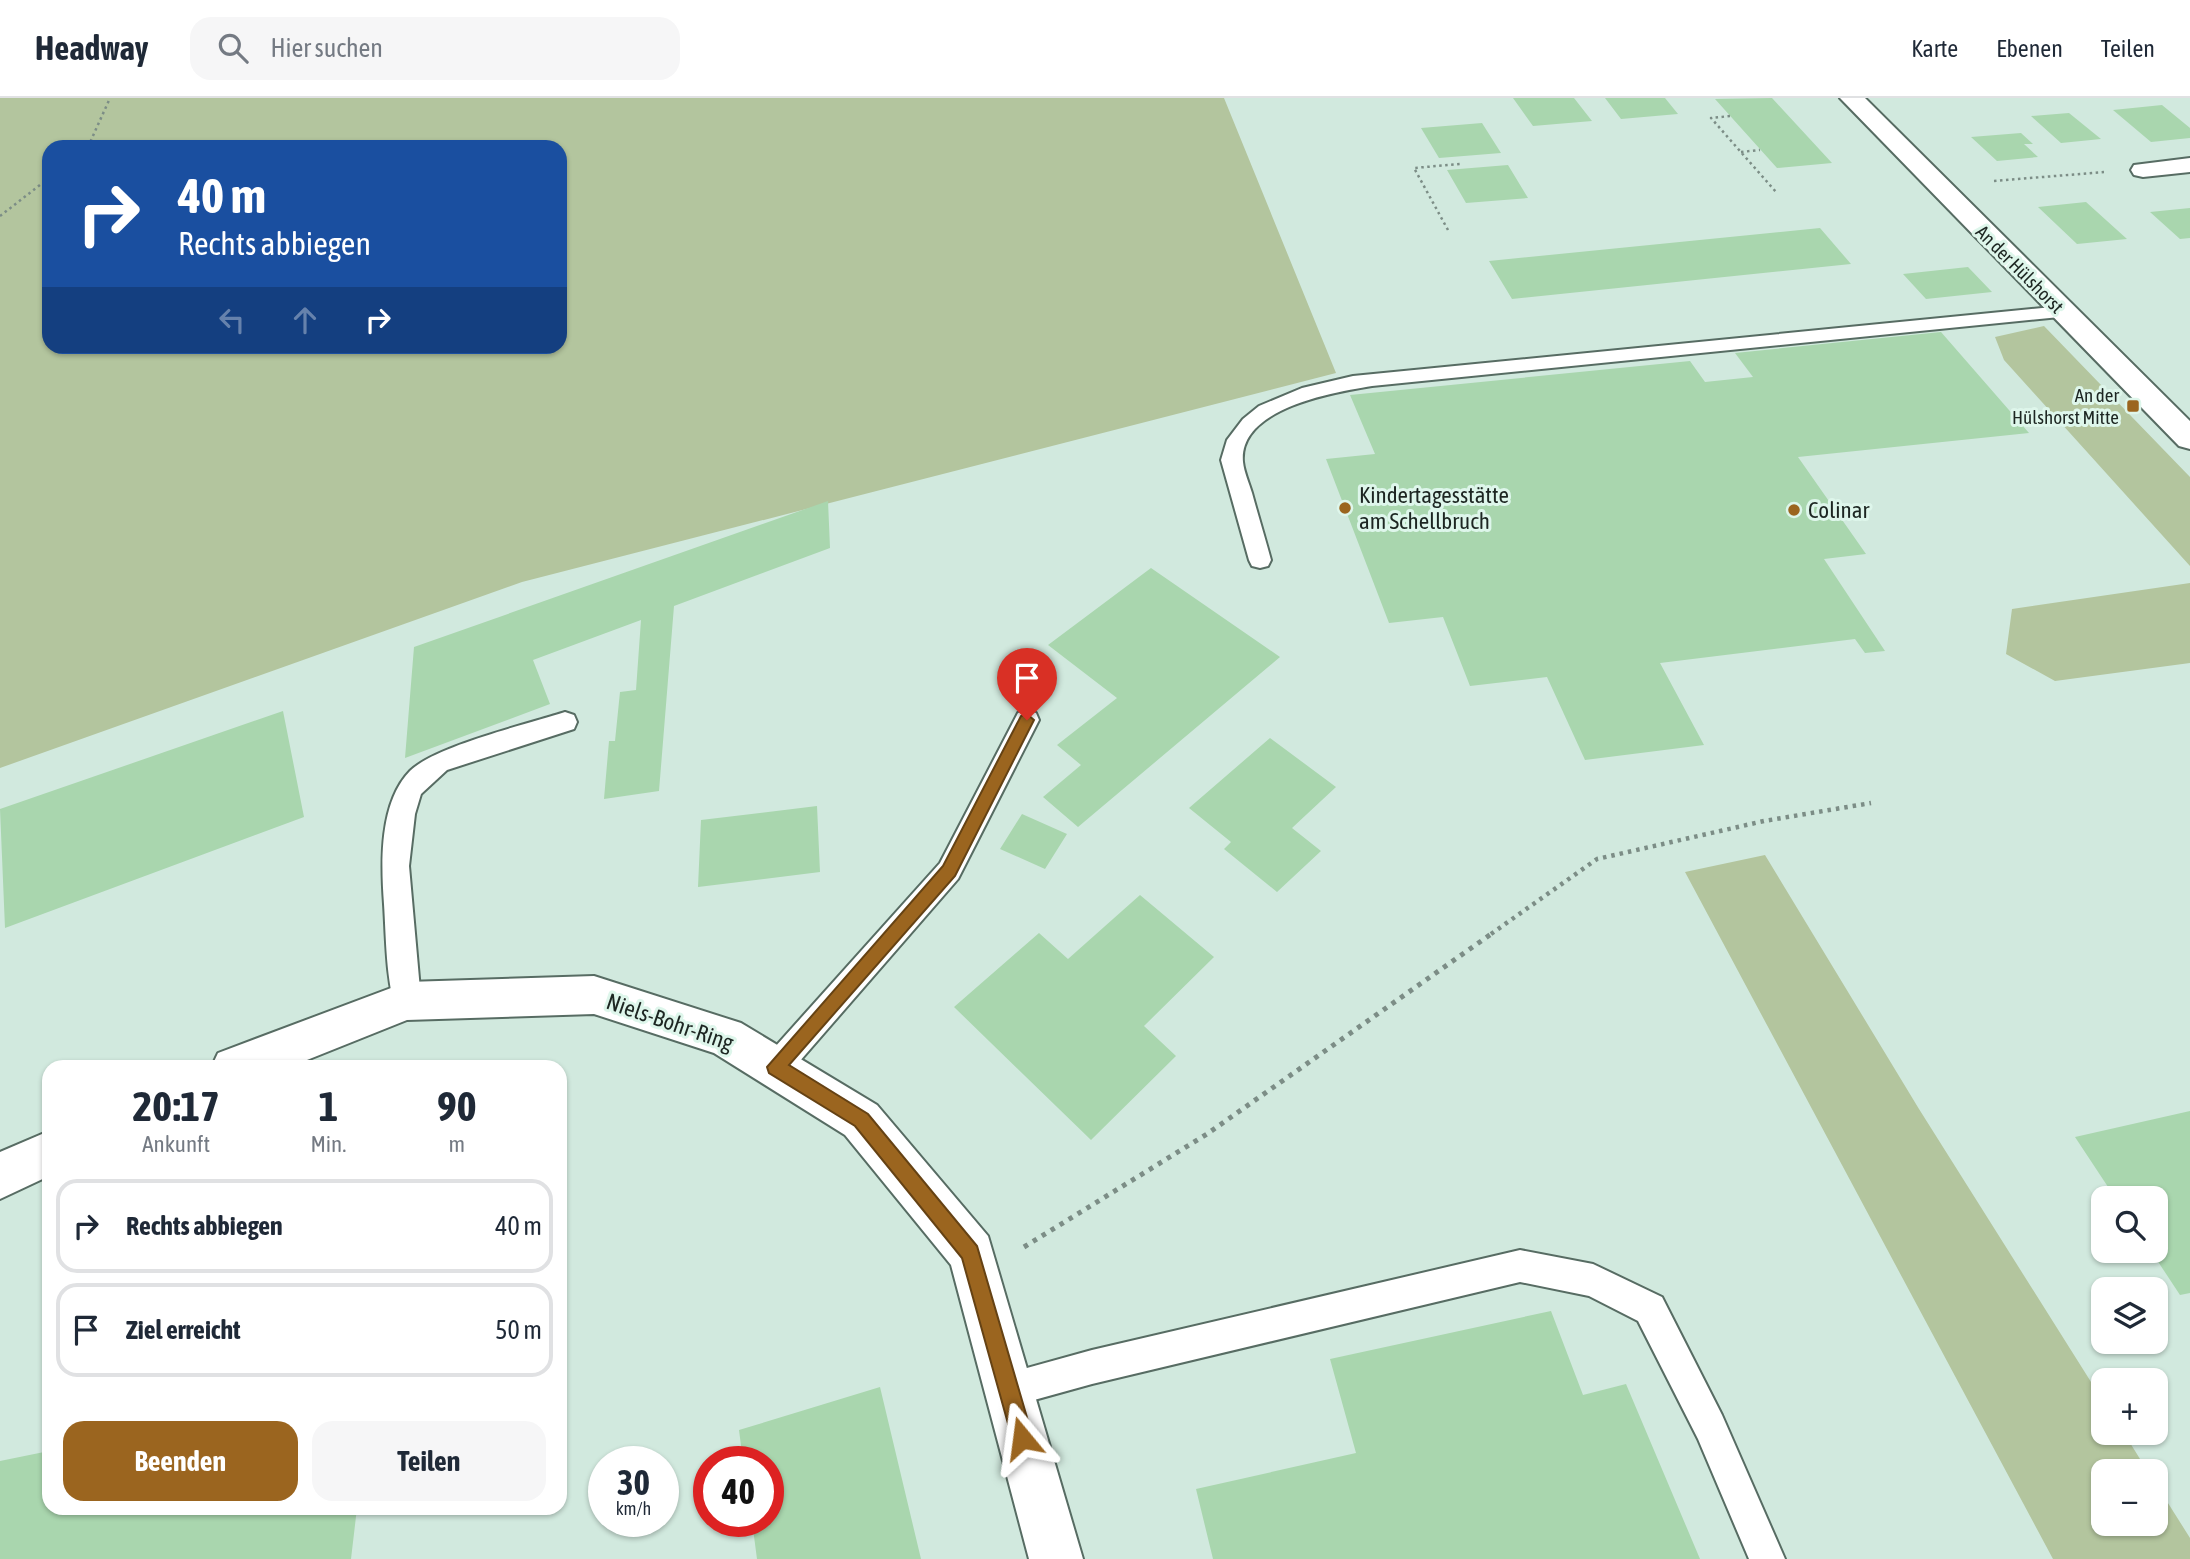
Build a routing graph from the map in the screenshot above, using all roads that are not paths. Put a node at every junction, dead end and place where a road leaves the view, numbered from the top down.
1 (1852, 98) edge
2 (2190, 165) edge
3 (2143, 170) road end
4 (2063, 312) junction
5 (2190, 439) edge
6 (1260, 560) dead end
7 (1027, 720) dead end
8 (565, 722) dead end
9 (408, 1001) junction
10 (254, 1060) edge
11 (776, 1067) junction
12 (42, 1156) edge
13 (0, 1176) edge
14 (1009, 1390) junction
15 (1056, 1559) edge
16 (1767, 1559) edge

1 - 4 street, An der Hülshorst
2 - 3 street
4 - 5 street, An der Hülshorst
4 - 6 lane
7 - 11 lane
8 - 9 lane
9 - 10 street, Niels-Bohr-Ring
9 - 11 street, Niels-Bohr-Ring
11 - 14 street, Niels-Bohr-Ring
12 - 13 street
14 - 15 street, Niels-Bohr-Ring
14 - 16 lane

